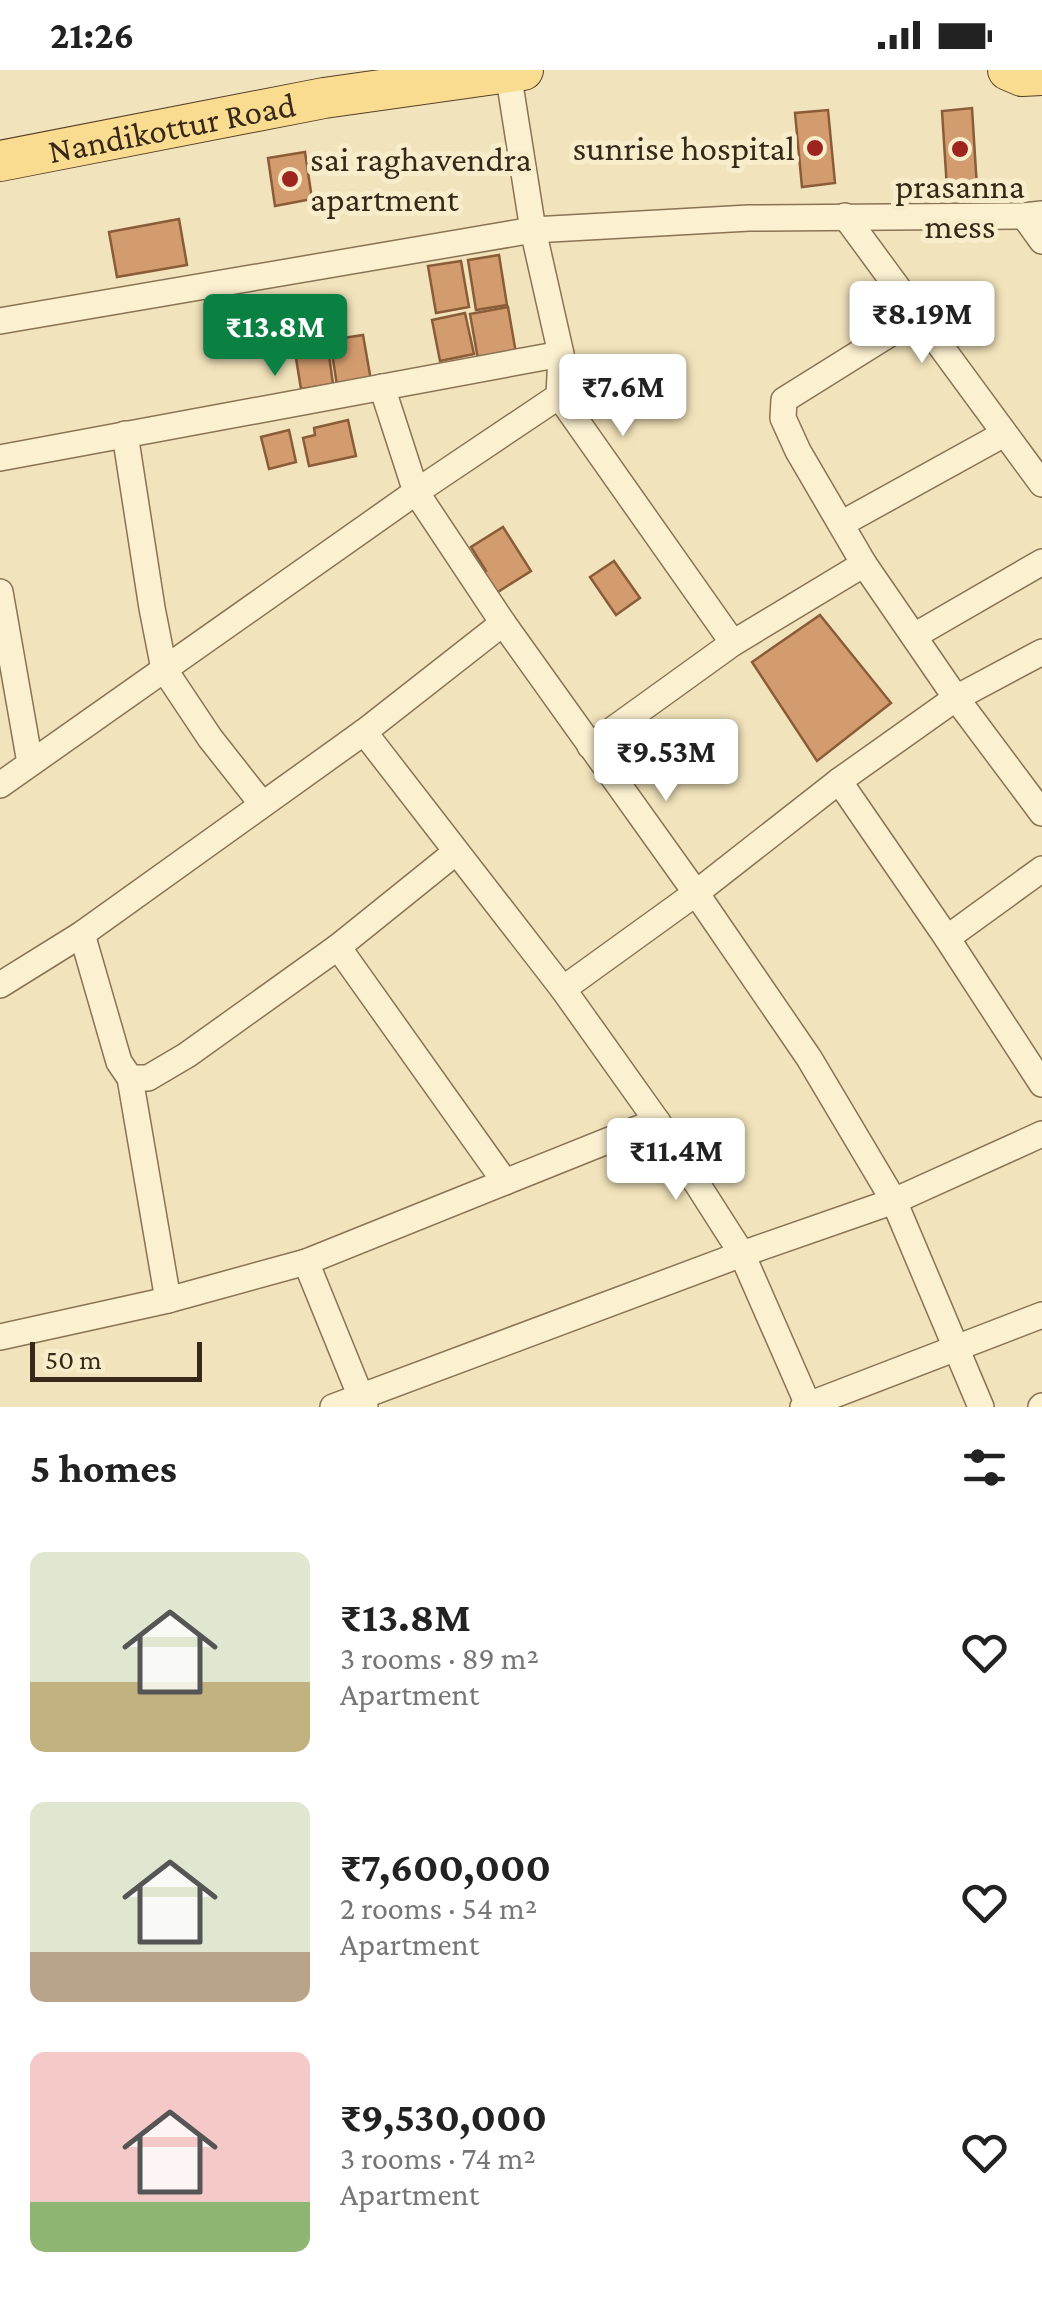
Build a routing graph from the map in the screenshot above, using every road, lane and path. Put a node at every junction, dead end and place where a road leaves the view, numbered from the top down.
1 (1008, 70) edge
2 (516, 71) edge
3 (1042, 75) edge
4 (0, 161) edge
5 (1033, 215) edge
6 (846, 216) junction
7 (534, 230) junction
8 (1042, 241) edge
9 (920, 315) junction
10 (0, 322) edge
11 (561, 354) junction
12 (382, 387) junction
13 (559, 396) junction
14 (126, 434) junction
15 (1004, 434) junction
16 (0, 458) edge
17 (1042, 484) edge
18 (416, 492) junction
19 (841, 524) junction
20 (1042, 562) edge
21 (864, 564) junction
22 (0, 592) edge
23 (503, 623) junction
24 (914, 636) junction
25 (733, 643) junction
26 (1042, 652) edge
27 (164, 669) junction
28 (956, 698) junction
29 (364, 732) junction
30 (590, 746) junction
31 (30, 763) junction
32 (839, 781) junction
33 (0, 784) edge
34 (262, 804) junction
35 (1042, 813) edge
36 (456, 852) junction
37 (1042, 869) edge
38 (696, 893) junction
39 (82, 934) junction
40 (947, 938) junction
41 (338, 947) junction
42 (0, 984) edge
43 (563, 988) junction
44 (130, 1078) junction
45 (1042, 1084) edge
46 (656, 1120) junction
47 (1042, 1134) edge
48 (505, 1182) junction
49 (894, 1200) junction
50 (742, 1254) junction
51 (306, 1262) junction
52 (168, 1300) junction
53 (1042, 1315) edge
54 (0, 1337) edge
55 (956, 1348) junction
56 (362, 1403) edge
57 (807, 1406) edge
58 (333, 1407) edge
59 (980, 1407) edge

1 - 3 main road
2 - 4 main road, Nandikottur Road
2 - 7 street
5 - 6 street
5 - 8 street
6 - 7 street
6 - 9 street
7 - 10 street
7 - 11 street
9 - 15 street
9 - 19 street
11 - 12 street
11 - 13 street
12 - 14 street
12 - 18 street
13 - 18 street
13 - 25 street
14 - 16 street
14 - 27 street
15 - 17 street
15 - 19 street
18 - 23 street
18 - 27 street
19 - 21 street
20 - 24 street
21 - 24 street
21 - 25 street
22 - 31 street
23 - 29 street
23 - 30 street
24 - 28 street
25 - 30 street
26 - 28 street
27 - 31 street
27 - 34 street
28 - 32 street
28 - 35 street
29 - 34 street
29 - 36 street
30 - 38 street
31 - 33 street
32 - 38 street
32 - 40 street
34 - 39 street
36 - 41 street
36 - 43 street
37 - 40 street
38 - 43 street
38 - 49 street
39 - 42 street
39 - 44 street
40 - 45 street
41 - 44 street
41 - 48 street
43 - 46 street
44 - 52 street
46 - 48 street
46 - 50 street
47 - 49 street
48 - 51 street
49 - 50 street
49 - 55 street
50 - 56 street
50 - 57 street
51 - 52 street
51 - 56 street
52 - 54 street
53 - 55 street
55 - 57 street
55 - 59 street
56 - 58 street

